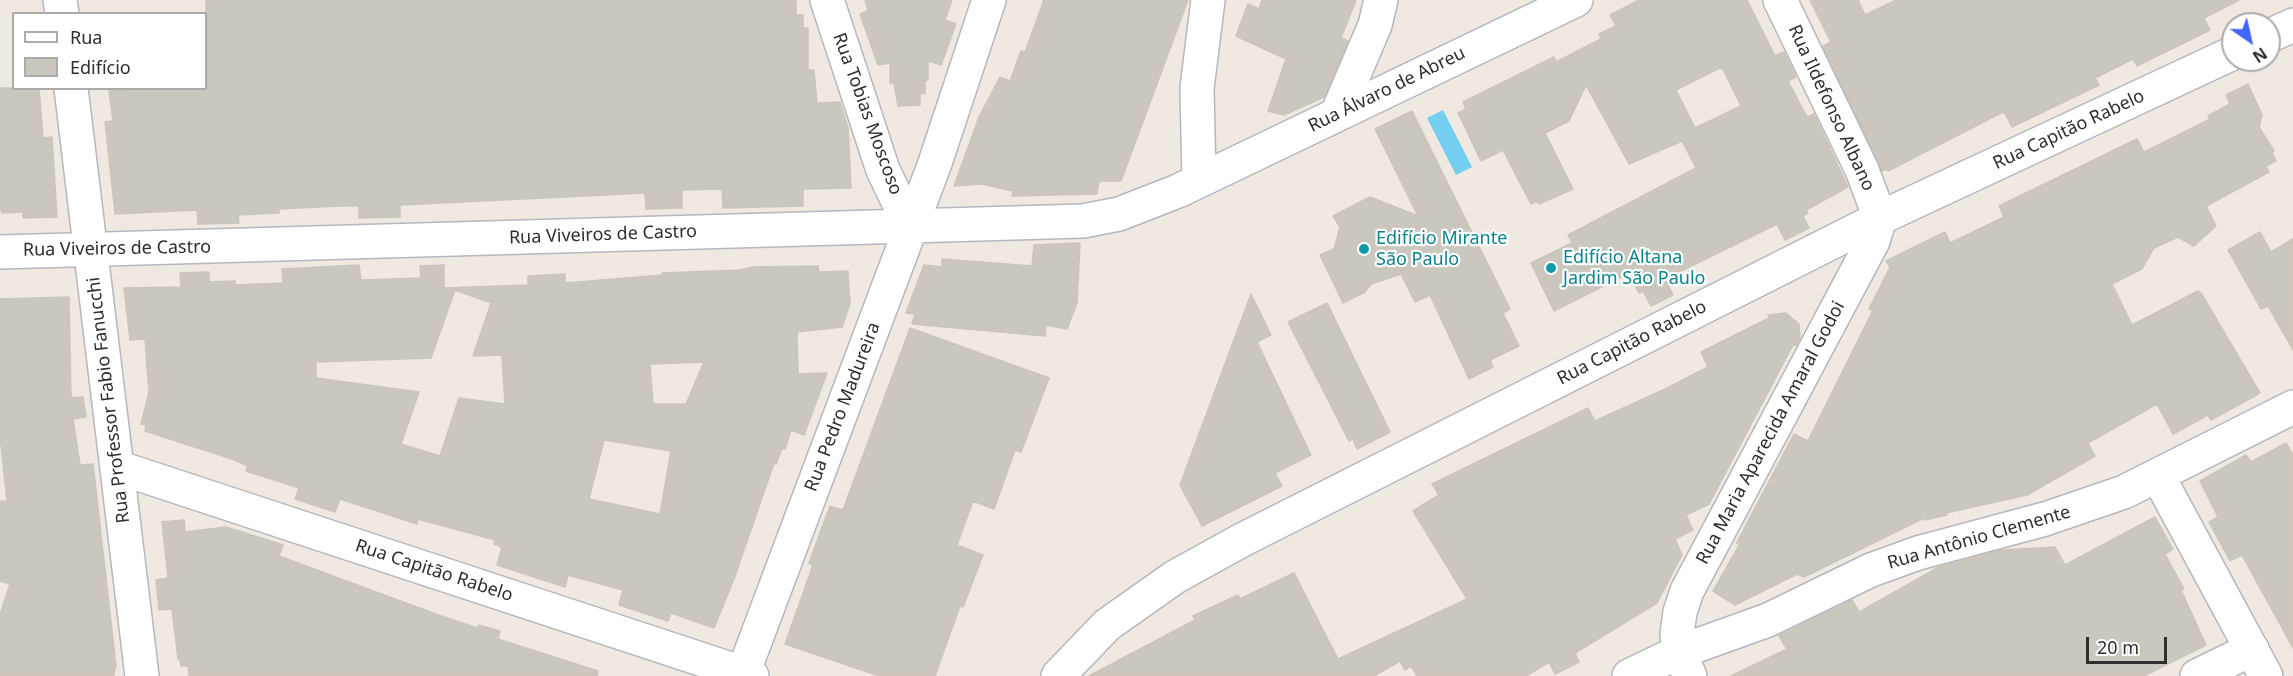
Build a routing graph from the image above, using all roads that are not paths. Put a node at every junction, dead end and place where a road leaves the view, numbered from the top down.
1 (827, 0) edge
2 (989, 0) edge
3 (1208, 0) edge
4 (1381, 0) edge
5 (1576, 0) edge
6 (1780, 0) edge
7 (2221, 59) edge
8 (71, 90) edge
9 (1337, 114) junction
10 (942, 137) junction
11 (883, 170) junction
12 (1199, 180) junction
13 (1880, 218) junction
14 (910, 226) junction
15 (92, 250) junction
16 (0, 252) edge
17 (2293, 407) edge
18 (117, 467) junction
19 (2158, 476) junction
20 (2259, 662) edge
21 (1684, 664) edge
22 (745, 675) edge
23 (142, 676) edge
24 (1058, 676) edge
25 (1629, 676) edge
26 (2197, 676) edge

1 - 11 street, Rua Tobias Moscoso
2 - 10 street, Rua Pedro Madureira
3 - 12 street
4 - 9 street
5 - 9 street, Rua Álvaro de Abreu
6 - 13 street, Rua Ildefonso Albano
7 - 13 street, Rua Capitão Rabelo
8 - 15 street, Rua Professor Fabio Fanucchi
9 - 12 street, Rua Álvaro de Abreu
10 - 11 street, Rua Pedro Madureira
10 - 14 street, Rua Pedro Madureira
11 - 14 street, Rua Tobias Moscoso
12 - 14 street, Rua Viveiros de Castro
13 - 21 street, Rua Maria Aparecida Amaral Godoi
13 - 24 street, Rua Capitão Rabelo
14 - 15 street, Rua Viveiros de Castro
14 - 22 street, Rua Pedro Madureira
15 - 16 street, Rua Viveiros de Castro
15 - 18 street, Rua Professor Fabio Fanucchi
17 - 19 street, Rua Antônio Clemente
18 - 22 street, Rua Capitão Rabelo
18 - 23 street, Rua Professor Fabio Fanucchi
19 - 20 street
19 - 21 street, Rua Antônio Clemente
20 - 26 street
21 - 25 street, Rua Antônio Clemente

